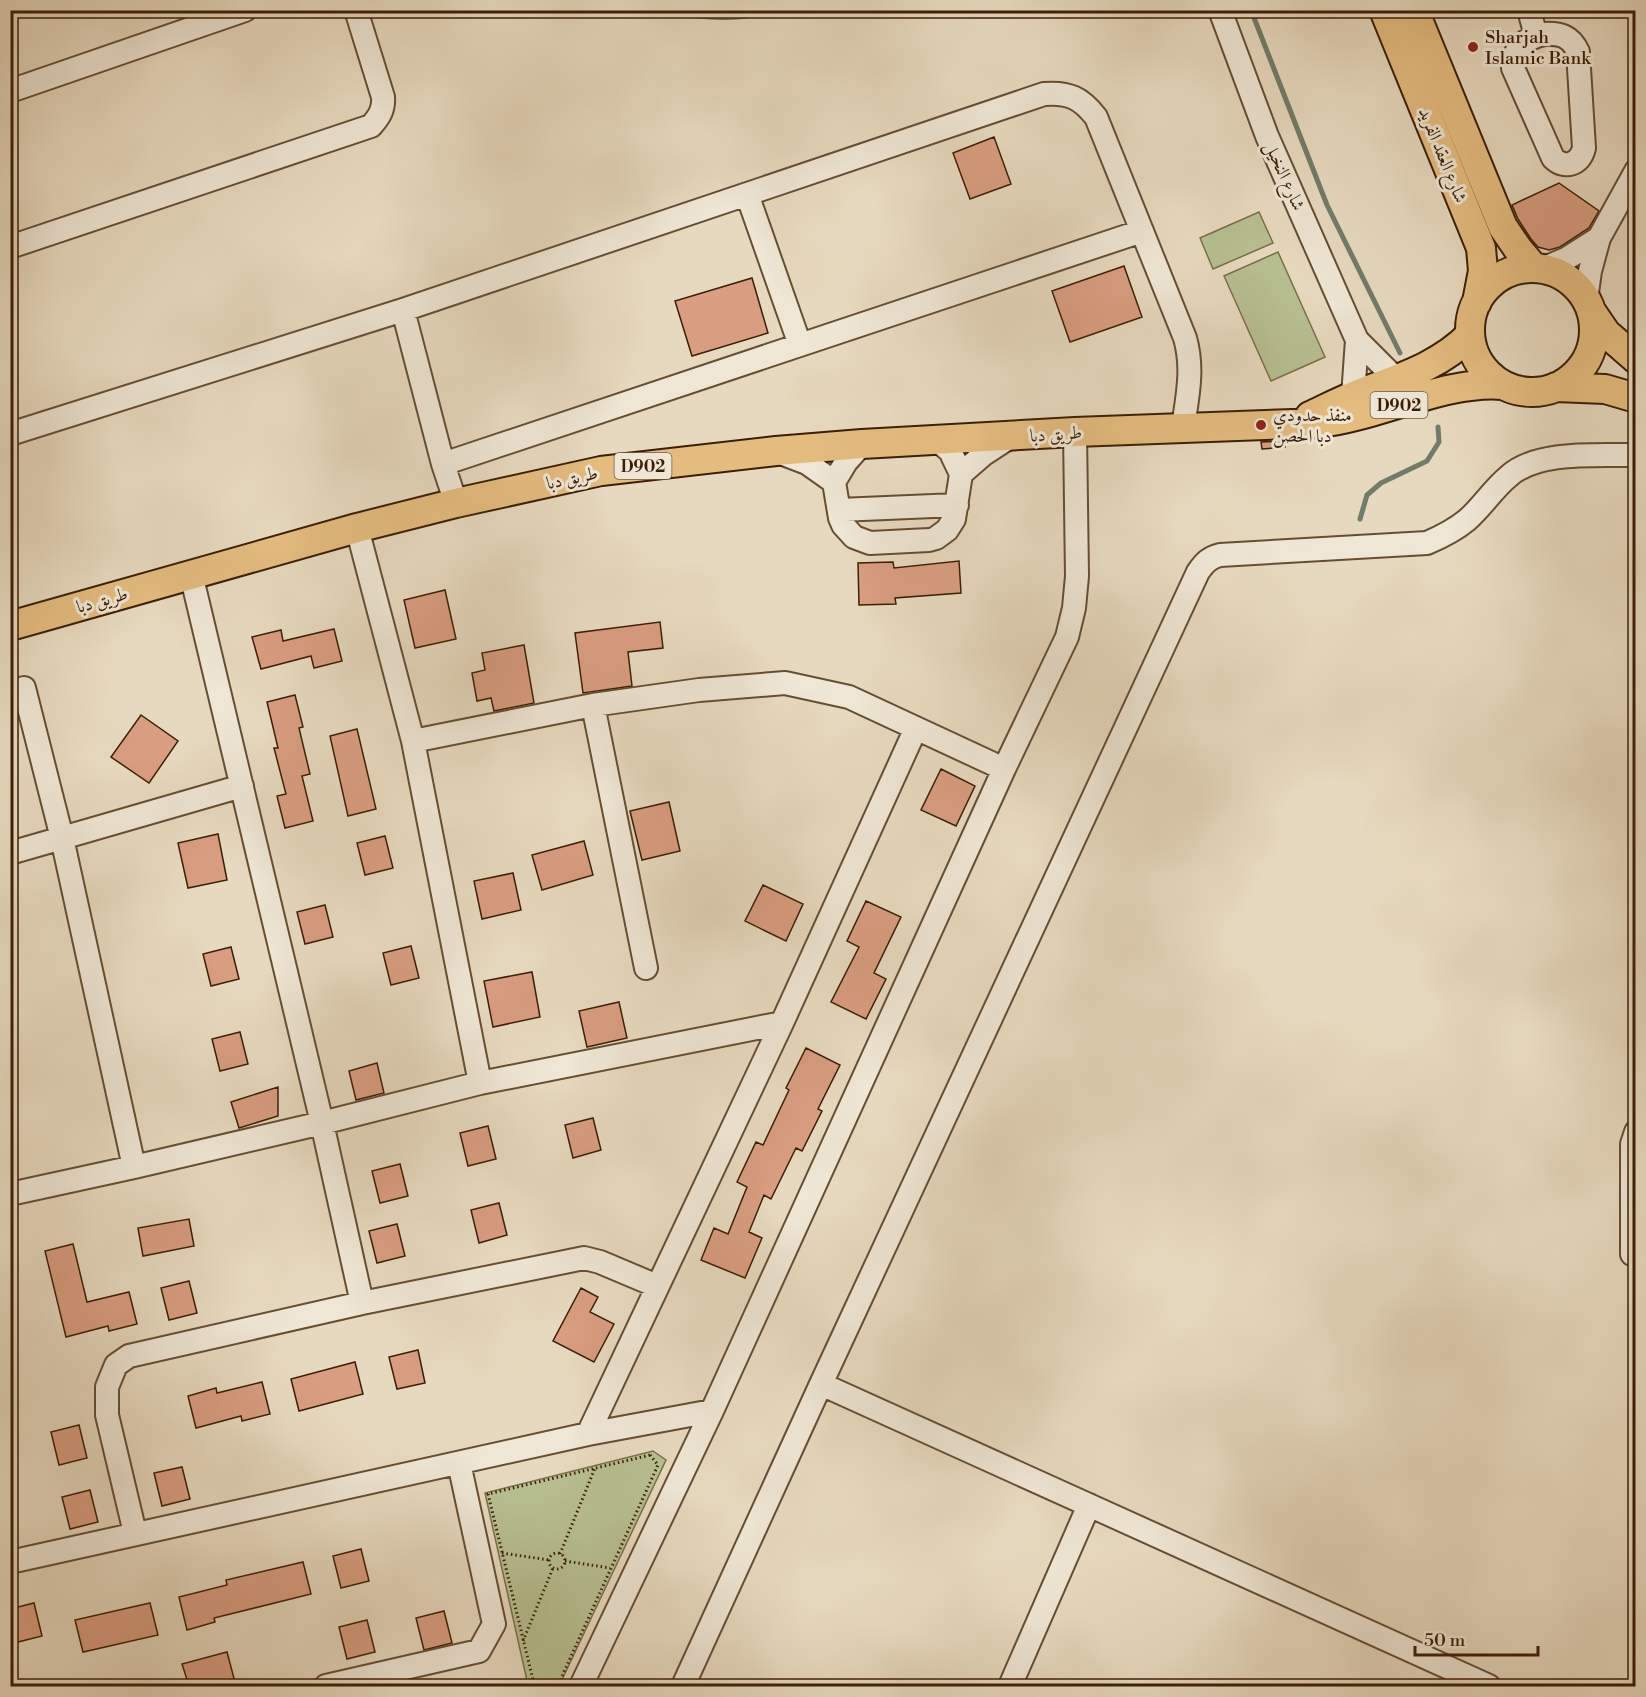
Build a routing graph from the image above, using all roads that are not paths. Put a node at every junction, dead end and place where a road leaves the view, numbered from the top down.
1 (245, 10) edge
2 (356, 10) edge
3 (1220, 10) edge
4 (1384, 10) edge
5 (1414, 10) edge
6 (1529, 10) edge
7 (1536, 36) junction
8 (10, 91) edge
9 (1635, 171) edge
10 (747, 194) junction
11 (1142, 231) junction
12 (1599, 238) junction
13 (10, 247) edge
14 (1538, 268) junction
15 (1477, 302) junction
16 (1589, 305) junction
17 (403, 310) junction
18 (1470, 335) junction
19 (1357, 340) junction
20 (800, 345) junction
21 (1635, 359) edge
22 (1396, 379) junction
23 (1503, 385) junction
24 (1556, 387) junction
25 (1635, 398) edge
26 (1356, 406) junction
27 (1183, 428) junction
28 (1075, 432) junction
29 (10, 434) edge
30 (1010, 437) junction
31 (937, 440) junction
32 (862, 444) junction
33 (776, 451) junction
34 (1635, 455) edge
35 (443, 464) junction
36 (961, 474) junction
37 (834, 482) junction
38 (456, 503) junction
39 (957, 505) junction
40 (839, 510) junction
41 (357, 528) junction
42 (191, 574) junction
43 (10, 626) edge
44 (24, 688) dead end
45 (593, 705) junction
46 (916, 728) junction
47 (413, 741) junction
48 (1004, 769) junction
49 (242, 786) junction
50 (62, 838) junction
51 (10, 853) edge
52 (646, 968) dead end
53 (782, 1023) junction
54 (480, 1083) junction
55 (322, 1123) junction
56 (1635, 1132) edge
57 (134, 1167) junction
58 (10, 1194) edge
59 (1632, 1254) dead end
60 (657, 1286) junction
61 (362, 1303) junction
62 (821, 1384) junction
63 (711, 1411) junction
64 (588, 1434) junction
65 (459, 1463) junction
66 (1089, 1506) junction
67 (135, 1533) junction
68 (10, 1562) edge
69 (326, 1686) edge
70 (580, 1686) edge
71 (683, 1686) edge
72 (1010, 1686) edge
73 (1489, 1686) edge

1 - 8 street
2 - 13 street
3 - 19 street, شارع النخيل
4 - 15 main road, شارع العقد الفريد
5 - 14 main road, شارع العقد الفريد
6 - 7 street
7 - 7 street
9 - 12 street
10 - 11 street
10 - 17 street
10 - 20 street
11 - 20 street
11 - 27 street
12 - 14 street
12 - 16 street
14 - 15 main road
14 - 16 main road
15 - 18 main road
16 - 21 main road
16 - 24 main road
17 - 29 street
17 - 35 street
18 - 22 main road, طريق دبا / D902
18 - 23 main road
19 - 22 street, شارع النخيل
19 - 26 street, شارع النخيل
20 - 35 street
22 - 26 main road, طريق دبا / D902
23 - 24 main road
23 - 26 main road, طريق دبا / D902
24 - 25 main road
26 - 27 main road, طريق دبا / D902
27 - 28 main road, طريق دبا / D902
28 - 30 main road, طريق دبا / D902
28 - 48 street
30 - 31 main road, طريق دبا / D902
30 - 36 street
31 - 32 main road, طريق دبا / D902
31 - 36 street
32 - 33 main road, طريق دبا / D902
32 - 37 street
33 - 37 street
33 - 38 main road, طريق دبا / D902
34 - 62 street
35 - 38 street
36 - 39 street
37 - 40 street
38 - 41 main road, طريق دبا / D902
39 - 40 street
39 - 40 street
41 - 42 main road, طريق دبا / D902
41 - 47 street
42 - 43 main road, طريق دبا / D902
42 - 49 street
44 - 50 street
45 - 46 street
45 - 47 street
45 - 52 street
46 - 48 street
46 - 53 street
47 - 54 street
48 - 63 street
49 - 50 street
49 - 55 street
50 - 51 street
50 - 57 street
53 - 54 street
53 - 60 street
54 - 55 street
55 - 57 street
55 - 61 street
56 - 59 street
57 - 58 street
60 - 61 street
60 - 64 street
61 - 67 street
62 - 66 street
62 - 71 street
63 - 64 street
63 - 70 street
64 - 65 street
65 - 67 street
65 - 69 street
66 - 72 street
66 - 73 street
67 - 68 street

